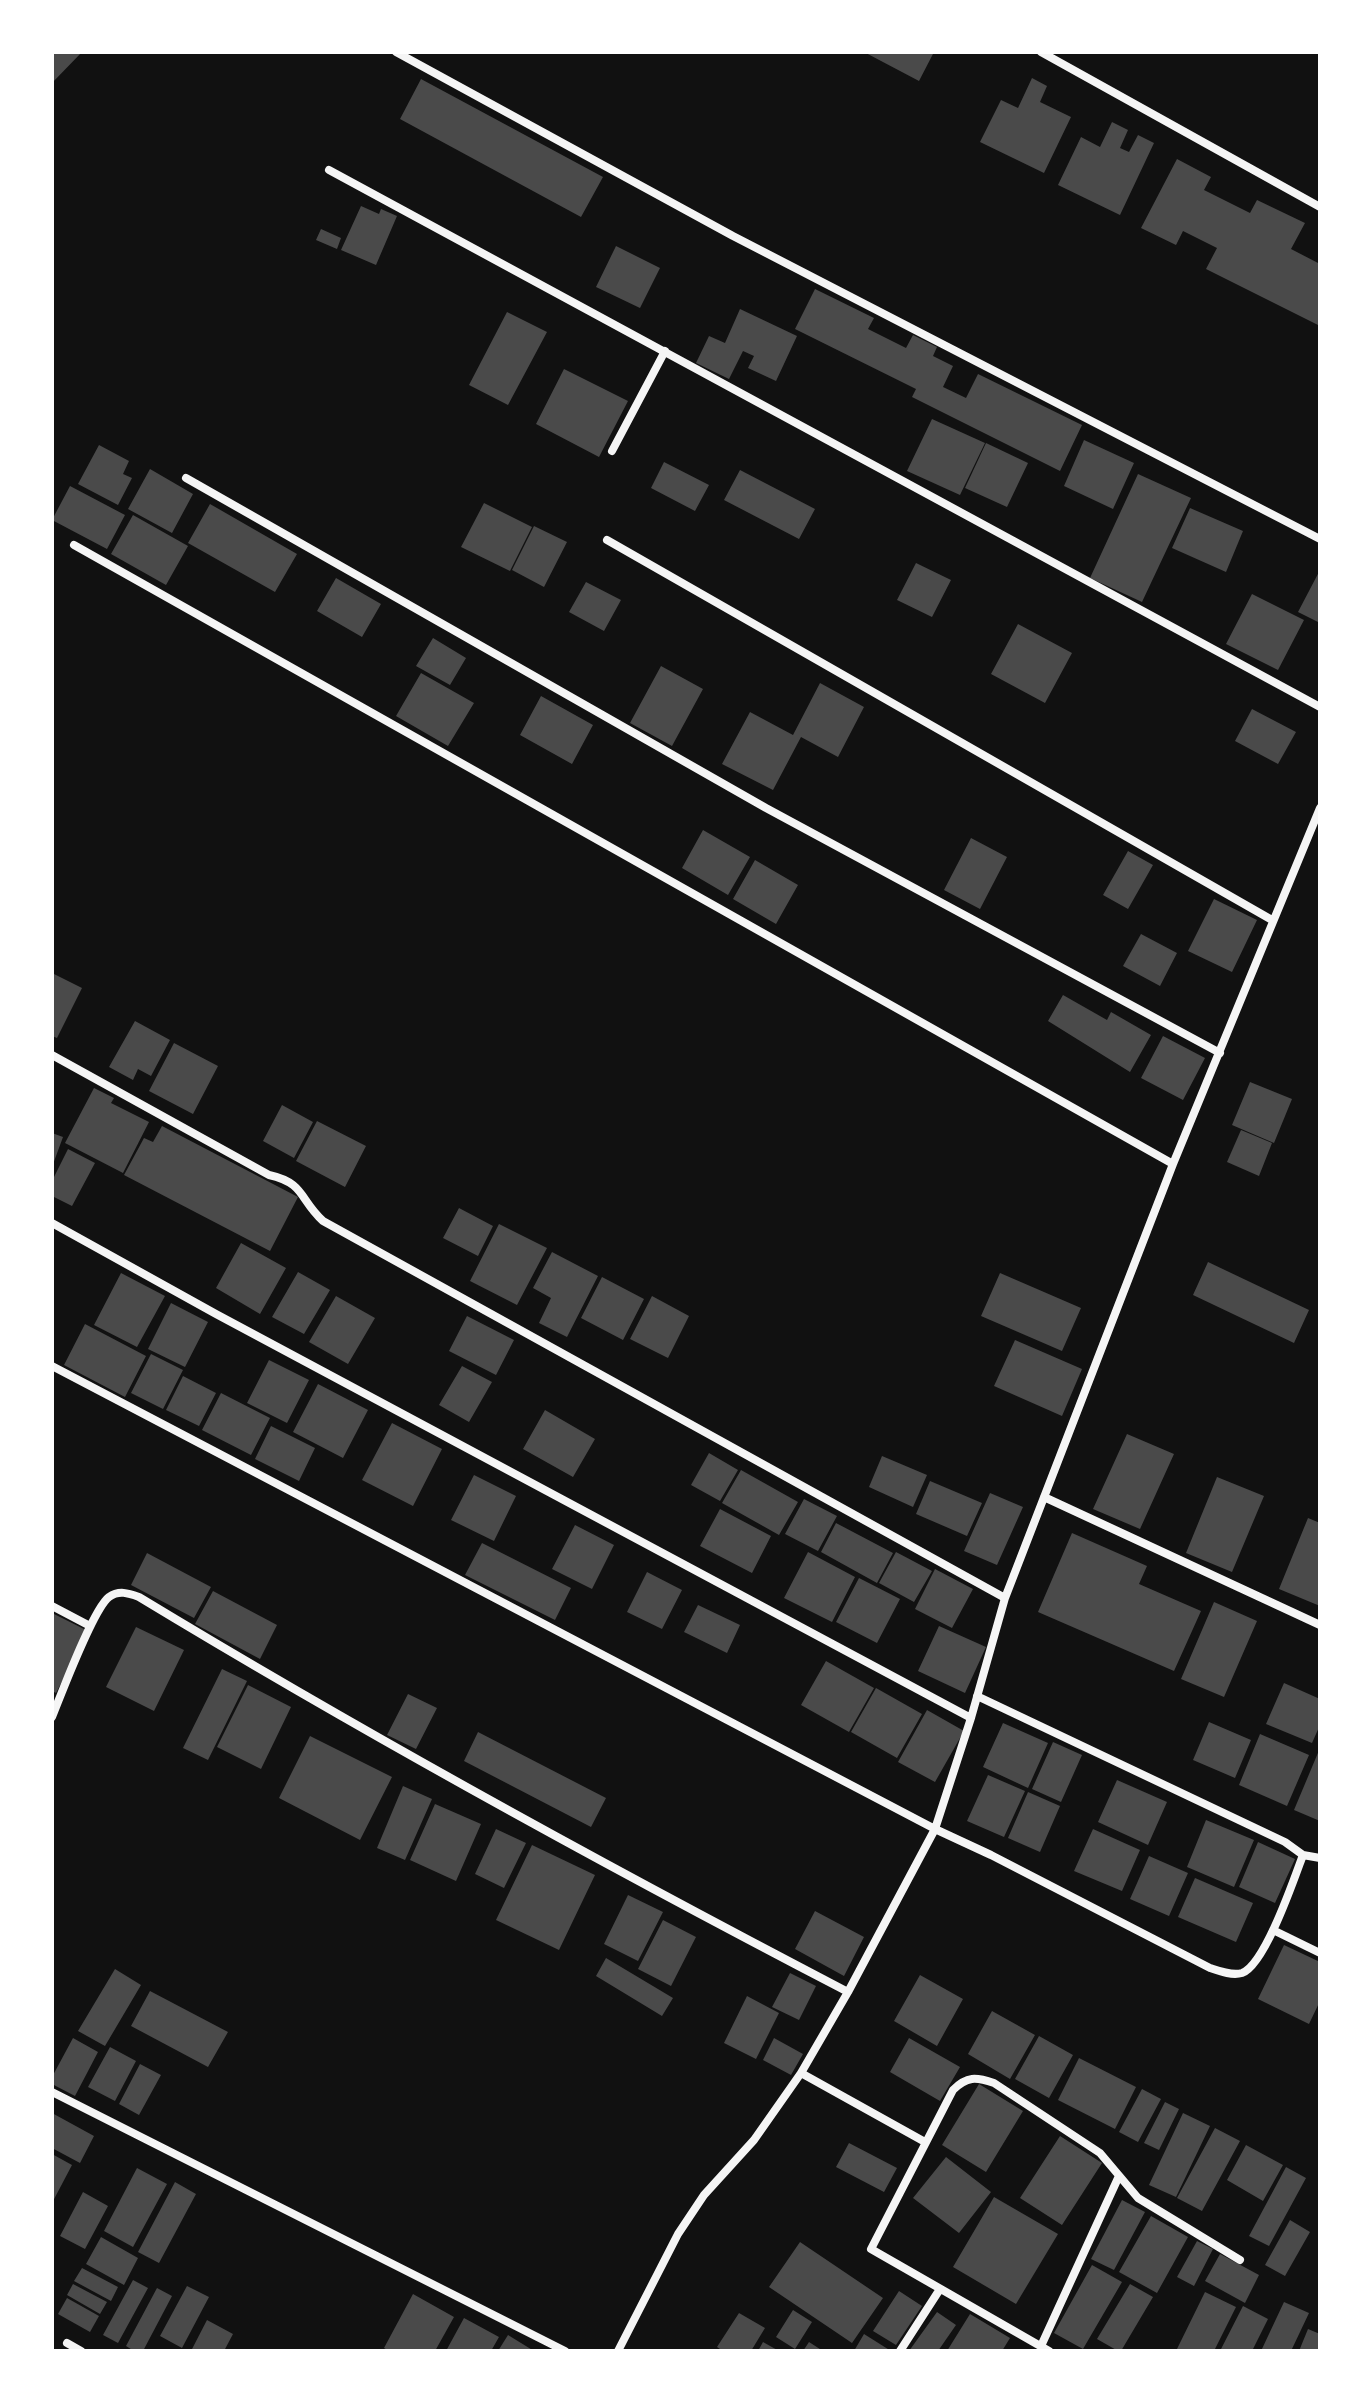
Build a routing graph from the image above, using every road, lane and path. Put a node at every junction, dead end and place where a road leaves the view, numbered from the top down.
1 (396, 52) edge
2 (1041, 52) edge
3 (329, 170) dead end
4 (1320, 207) edge
5 (665, 351) junction
6 (612, 451) dead end
7 (186, 478) dead end
8 (1320, 539) edge
9 (607, 540) dead end
10 (74, 545) dead end
11 (1320, 707) edge
12 (1320, 808) edge
13 (1272, 920) junction
14 (1220, 1053) junction
15 (52, 1055) edge
16 (1173, 1164) junction
17 (52, 1223) edge
18 (52, 1366) edge
19 (1044, 1497) junction
20 (1005, 1598) junction
21 (52, 1606) edge
22 (1320, 1625) edge
23 (90, 1626) junction
24 (977, 1696) junction
25 (52, 1717) edge
26 (971, 1718) junction
27 (935, 1829) junction
28 (1303, 1855) junction
29 (1320, 1858) edge
30 (1273, 1930) junction
31 (1320, 1953) edge
32 (848, 1992) junction
33 (801, 2073) junction
34 (52, 2092) edge
35 (925, 2142) junction
36 (1119, 2176) junction
37 (1240, 2260) dead end
38 (940, 2289) junction
39 (67, 2343) dead end
40 (1045, 2349) edge
41 (81, 2351) edge
42 (565, 2351) edge
43 (618, 2351) edge
44 (900, 2351) edge

1 - 8 street
2 - 4 street
3 - 5 street
5 - 6 street
5 - 11 street
7 - 14 street
9 - 13 street
10 - 16 street
12 - 13 street
13 - 14 street
14 - 16 street
15 - 20 street
16 - 19 street
17 - 26 street
18 - 27 street
19 - 20 street
19 - 22 street
20 - 24 street
21 - 23 street
23 - 25 street
23 - 32 street
24 - 26 street
24 - 28 street
26 - 27 street
27 - 30 street
27 - 32 street
28 - 29 street
28 - 30 street
30 - 31 street
32 - 33 street
33 - 35 street
33 - 43 street
34 - 42 street
35 - 36 street
35 - 38 street
36 - 37 street
36 - 40 street
38 - 40 street
38 - 44 street
39 - 41 street

